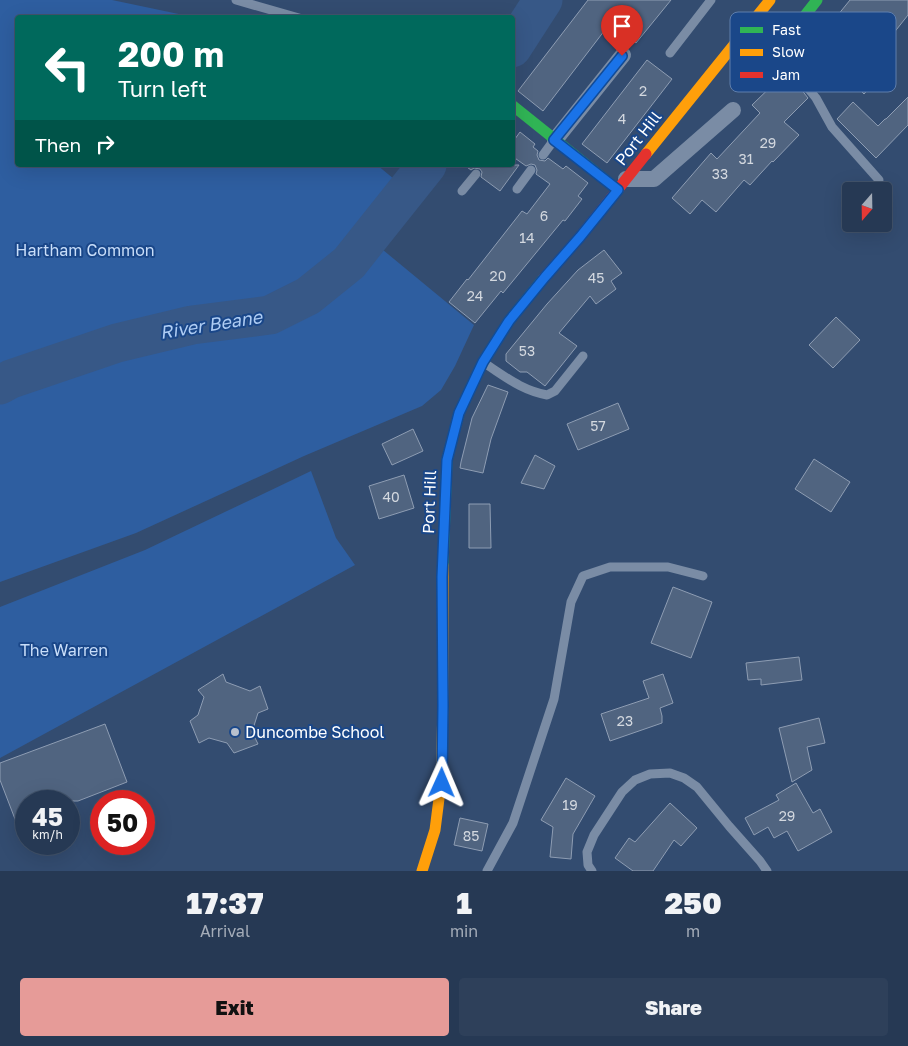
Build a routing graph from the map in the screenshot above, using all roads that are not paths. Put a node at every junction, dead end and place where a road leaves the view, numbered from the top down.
1 (236, 0) edge
2 (711, 0) edge
3 (770, 0) edge
4 (817, 0) edge
5 (760, 12) edge
6 (808, 12) edge
7 (288, 15) edge
8 (730, 49) edge
9 (670, 53) dead end
10 (622, 56) dead end
11 (811, 92) edge
12 (733, 110) dead end
13 (517, 112) edge
14 (554, 140) junction
15 (543, 155) dead end
16 (531, 170) dead end
17 (476, 174) dead end
18 (879, 180) dead end
19 (622, 185) junction
20 (516, 190) dead end
21 (462, 191) dead end
22 (583, 356) dead end
23 (483, 362) junction
24 (703, 576) dead end
25 (422, 871) edge
26 (487, 871) edge
27 (592, 871) edge
28 (767, 871) edge

1 - 7 lane
2 - 9 lane
3 - 5 main road, Port Hill
4 - 6 main road
8 - 19 main road, Port Hill
10 - 14 street
11 - 18 lane
12 - 19 street
13 - 14 main road
14 - 15 lane
14 - 19 main road
16 - 20 lane
17 - 21 lane
19 - 23 main road, Port Hill
22 - 23 lane
23 - 25 main road, Port Hill
24 - 26 lane
27 - 28 lane

